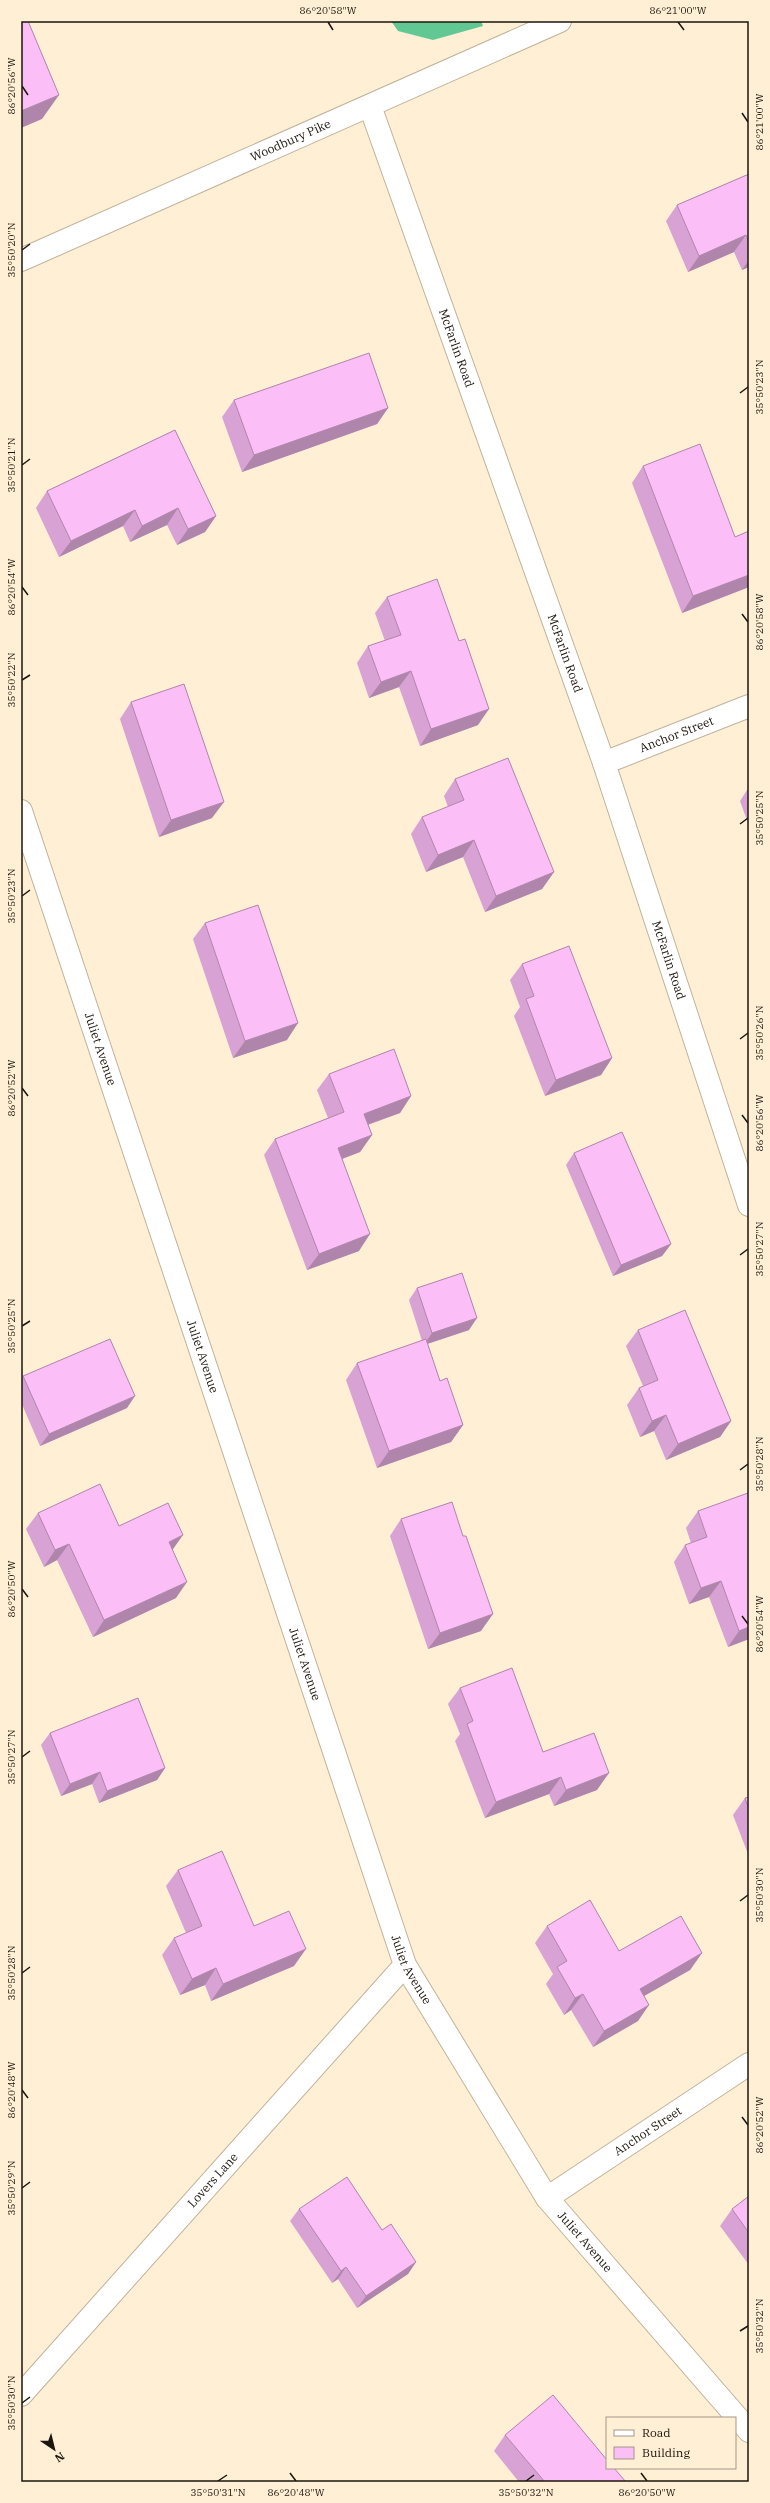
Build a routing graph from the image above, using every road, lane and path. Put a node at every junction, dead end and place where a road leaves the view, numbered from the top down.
1 (560, 21) edge
2 (370, 106) junction
3 (21, 260) edge
4 (749, 706) edge
5 (604, 762) junction
6 (21, 811) edge
7 (749, 1205) edge
8 (405, 1965) junction
9 (749, 2064) edge
10 (547, 2198) junction
11 (21, 2395) edge
12 (749, 2431) edge

1 - 2 street, Woodbury Pike
2 - 3 street, Woodbury Pike
2 - 5 street, McFarlin Road
4 - 5 street, Anchor Street
5 - 7 street, McFarlin Road
6 - 8 street, Juliet Avenue
8 - 10 street, Juliet Avenue
8 - 11 street, Lovers Lane
9 - 10 street, Anchor Street
10 - 12 street, Juliet Avenue

